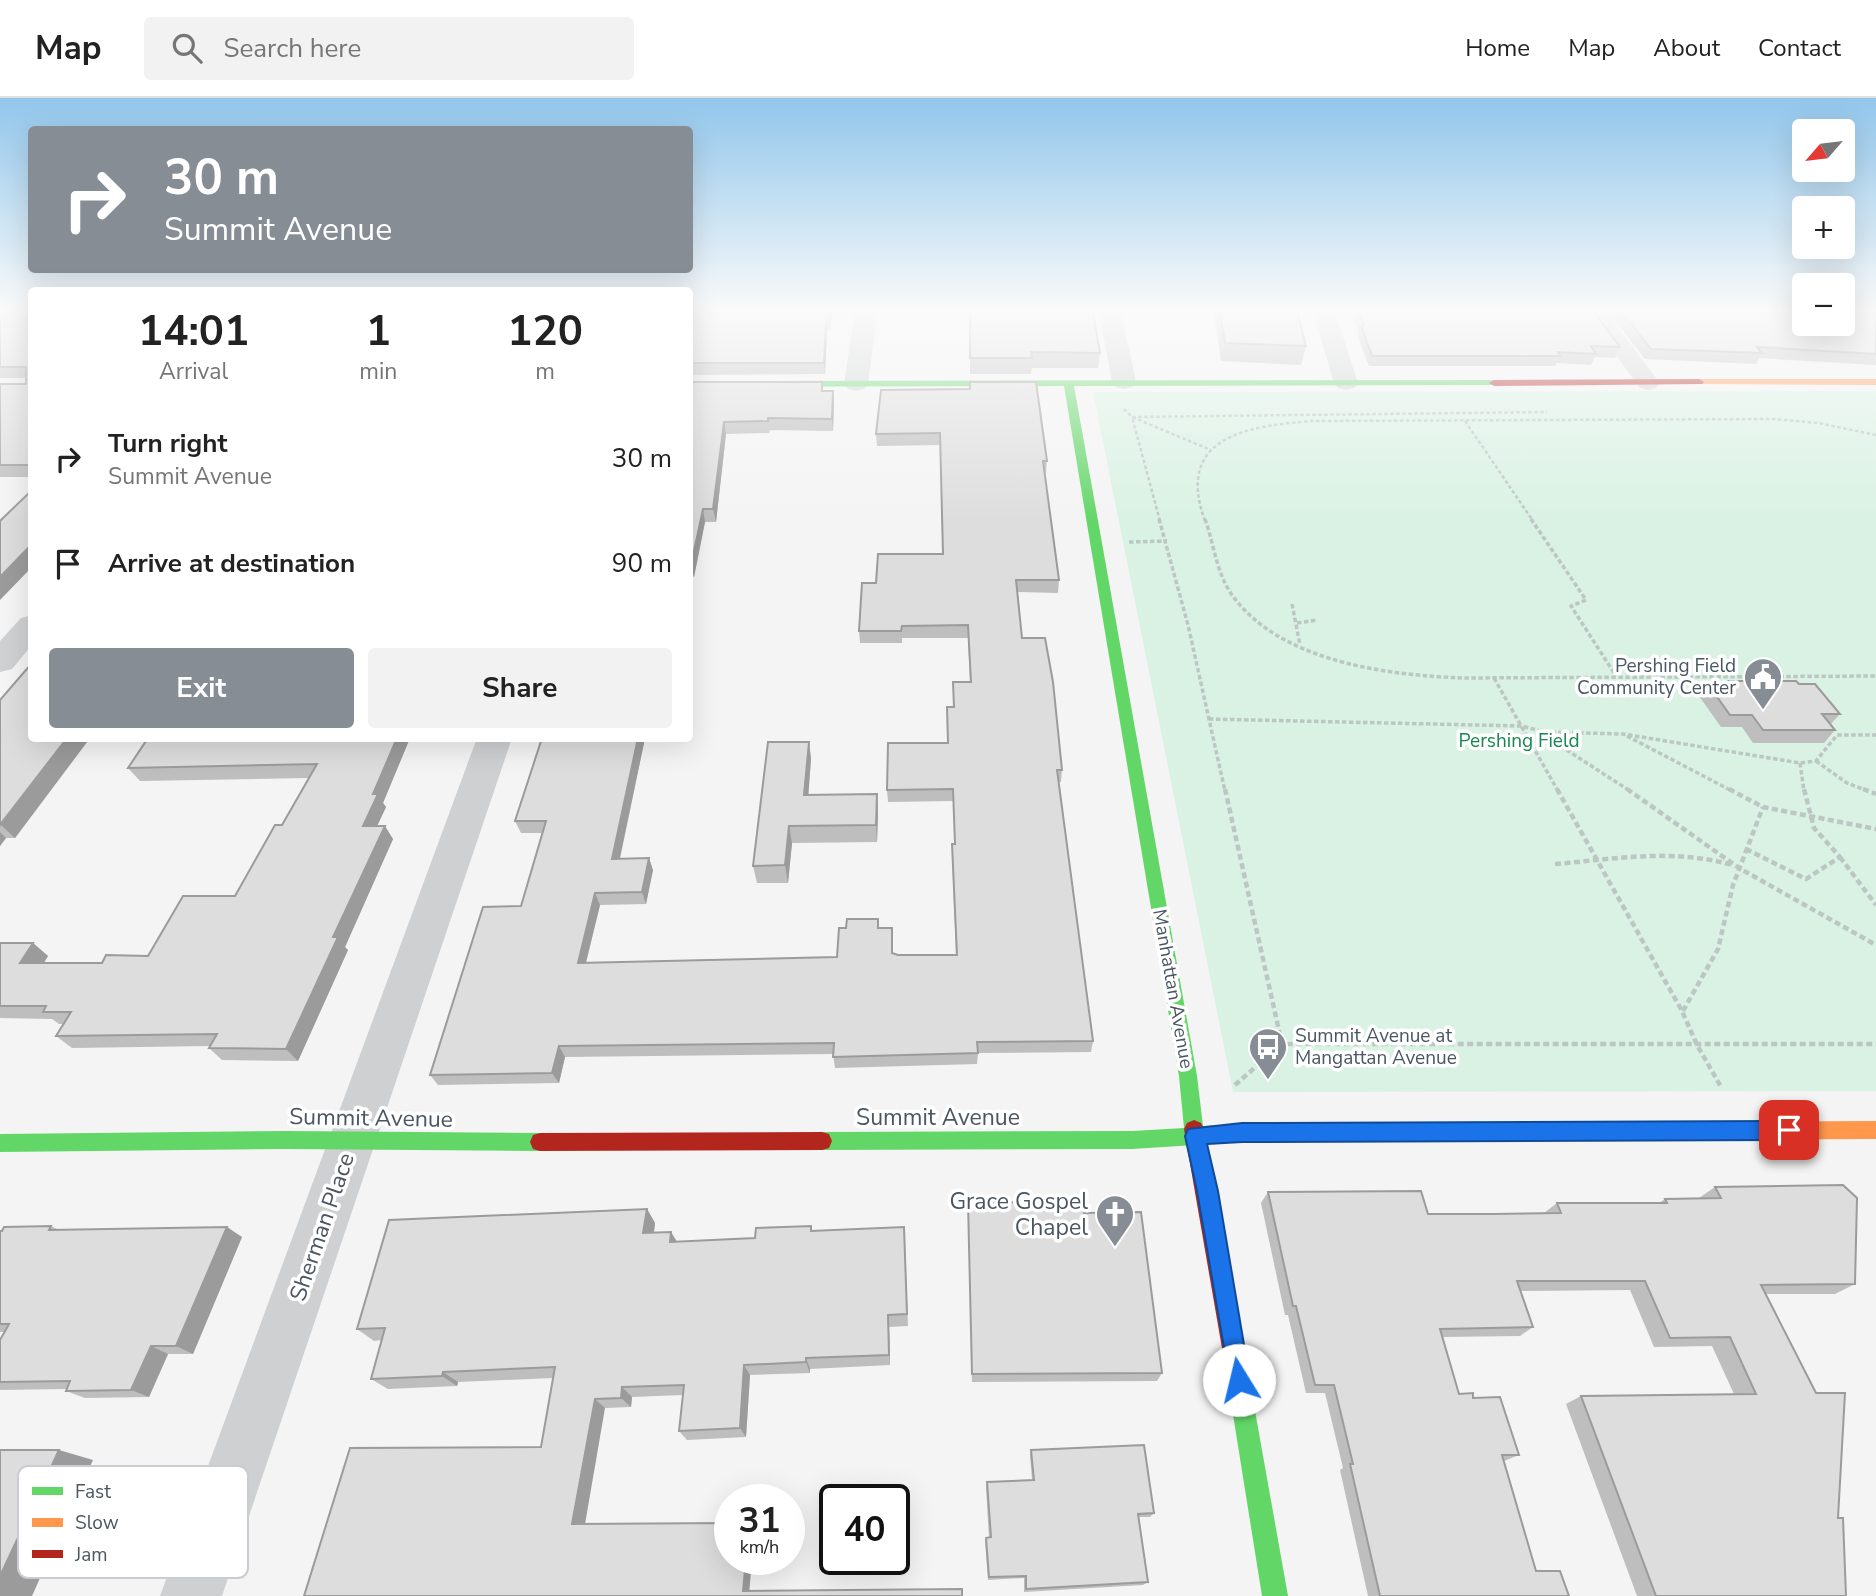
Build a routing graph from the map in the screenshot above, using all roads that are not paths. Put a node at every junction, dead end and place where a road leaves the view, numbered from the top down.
1 (1124, 382) joint
2 (1876, 382) edge
3 (1068, 383) junction
4 (1346, 383) joint
5 (1648, 383) joint
6 (693, 384) edge
7 (856, 384) joint
8 (28, 630) edge
9 (0, 661) edge
10 (494, 742) edge
11 (1876, 1130) edge
12 (1195, 1136) junction
13 (352, 1140) junction
14 (0, 1143) edge
15 (237, 1466) edge
16 (197, 1578) edge
17 (191, 1596) edge
18 (1275, 1596) edge

1 - 3 street
1 - 4 street
2 - 5 street
3 - 7 street
3 - 12 street, Manhattan Avenue
4 - 5 street
6 - 7 street
8 - 9 street
10 - 13 street, Sherman Place
11 - 12 street, Summit Avenue
12 - 13 street, Summit Avenue
12 - 18 street, Manhattan Avenue
13 - 14 street, Summit Avenue
13 - 15 street, Sherman Place
16 - 17 street, Sherman Place

